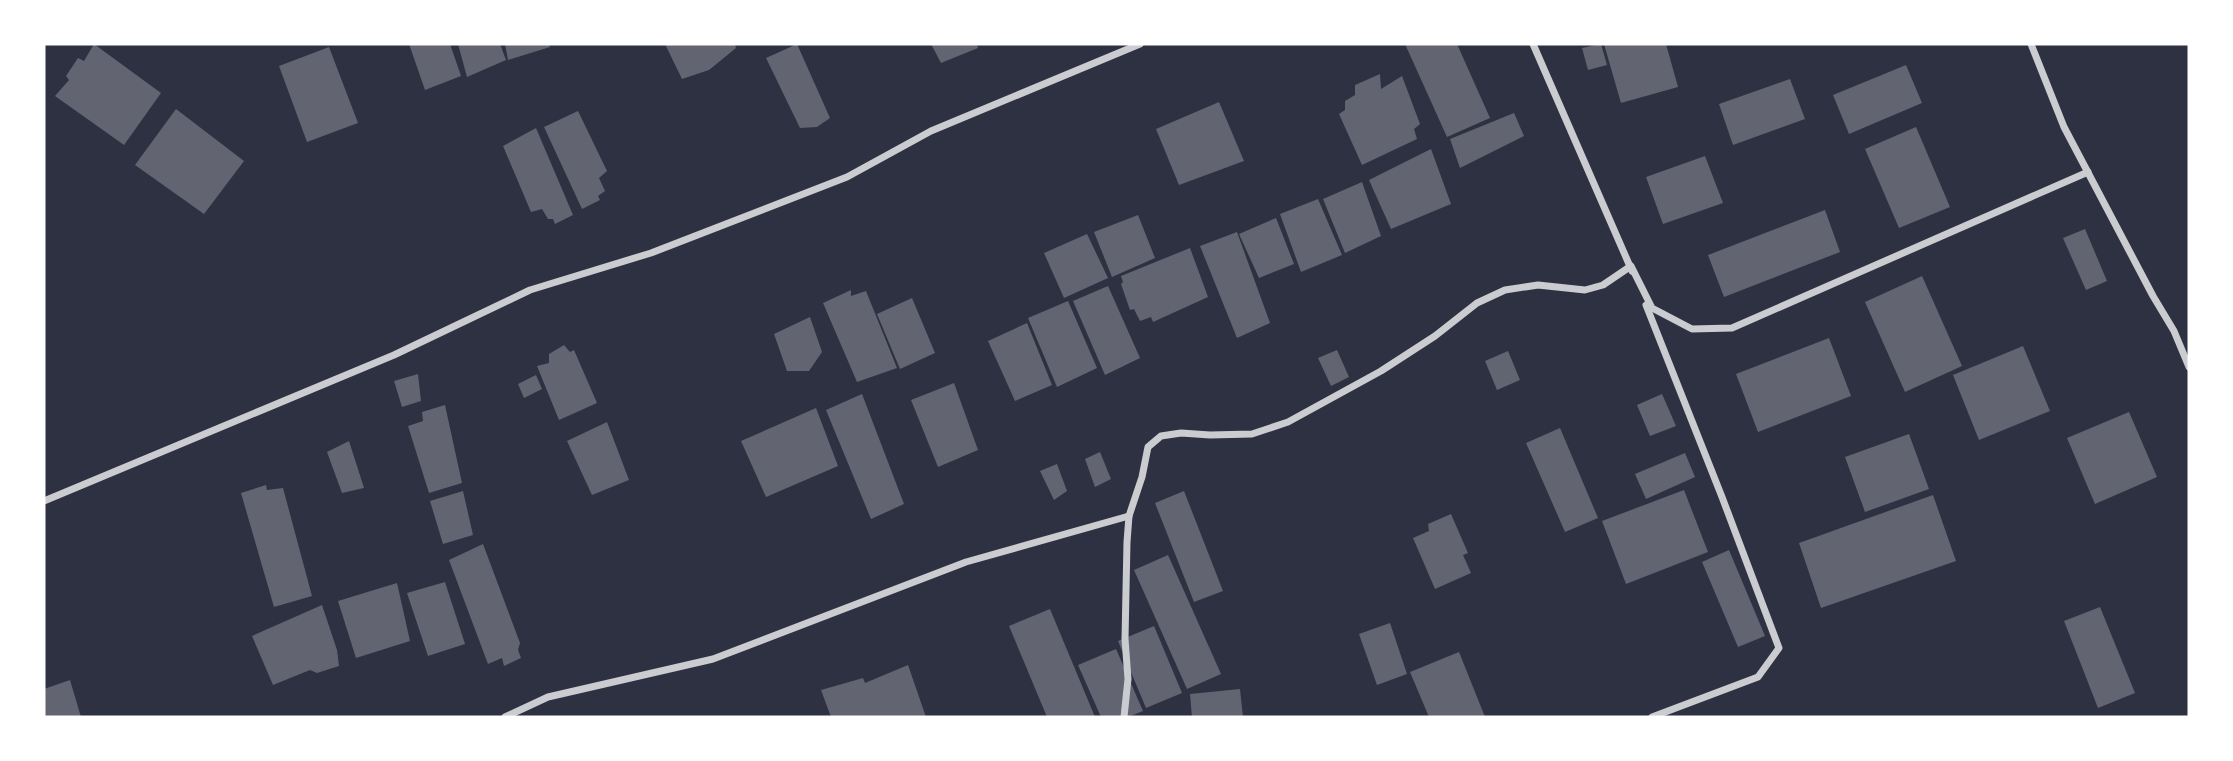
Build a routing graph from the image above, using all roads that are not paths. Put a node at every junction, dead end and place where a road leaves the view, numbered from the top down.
1 (1140, 44) edge
2 (1533, 44) edge
3 (2031, 44) edge
4 (2088, 172) junction
5 (1631, 266) junction
6 (2189, 368) edge
7 (44, 501) edge
8 (1129, 516) junction
9 (505, 717) edge
10 (1124, 717) edge
11 (1653, 717) edge

1 - 7 street
2 - 5 street
3 - 4 street
4 - 5 street
4 - 6 street
5 - 8 street
5 - 11 street
8 - 9 street
8 - 10 street

